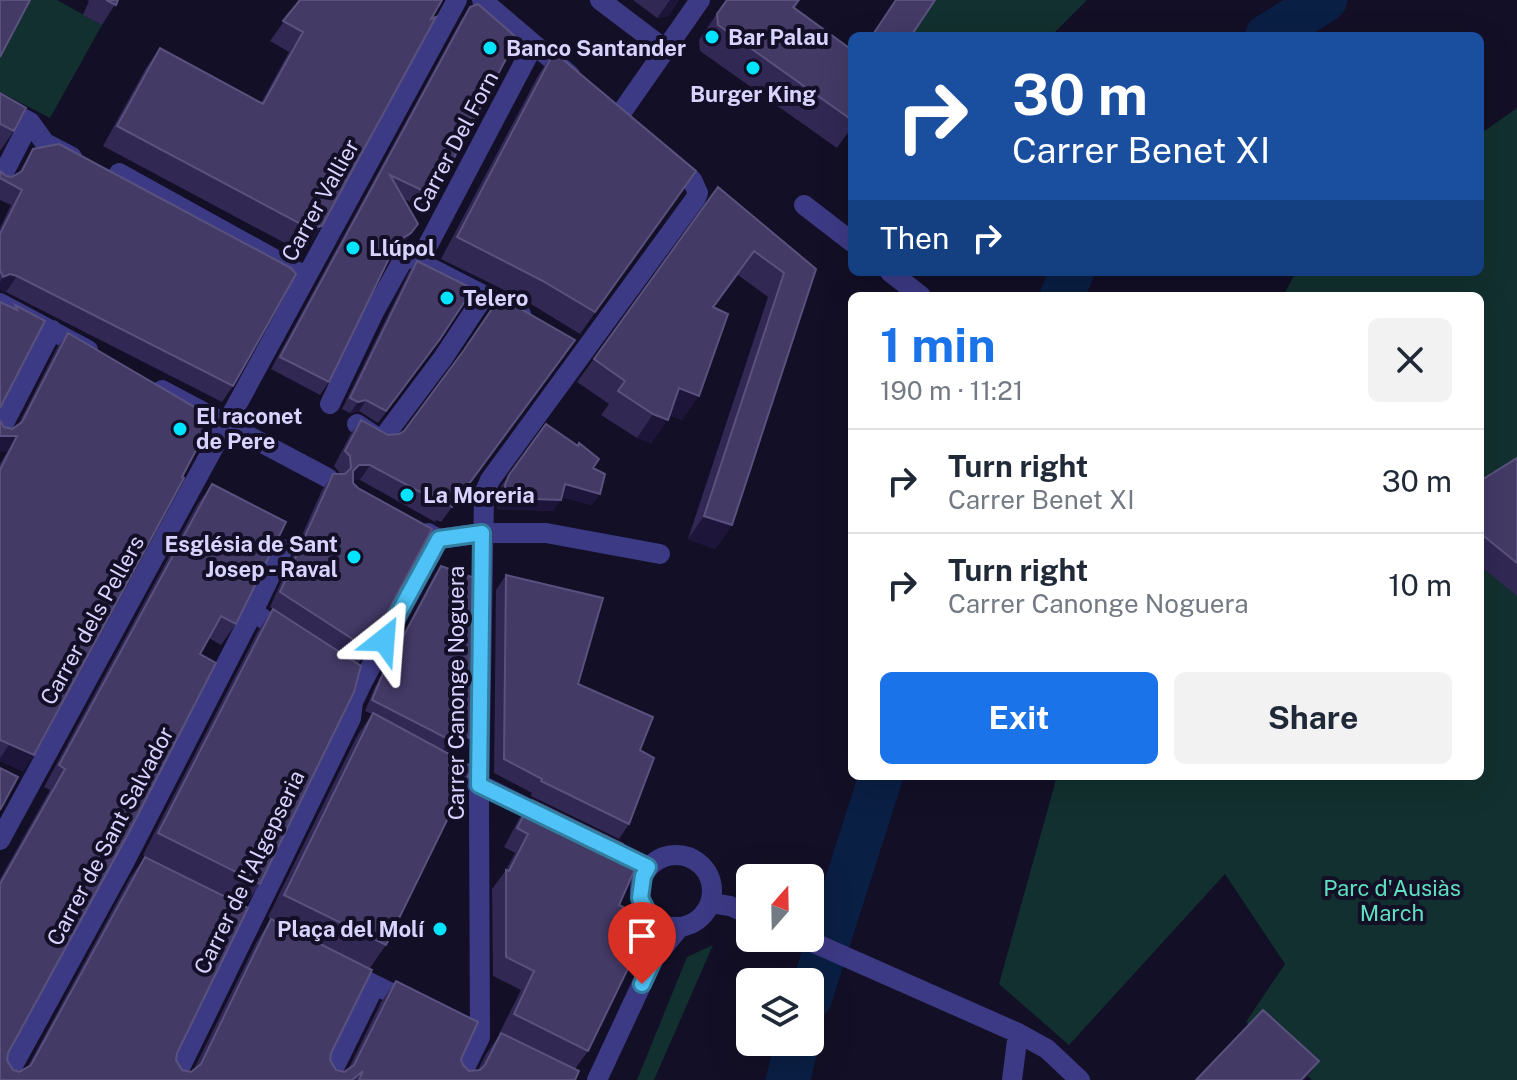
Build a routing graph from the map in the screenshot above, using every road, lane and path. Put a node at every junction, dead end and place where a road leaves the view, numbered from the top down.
1 (457, 0) edge
2 (482, 0) edge
3 (600, 0) edge
4 (700, 0) edge
5 (534, 44) junction
6 (666, 50) junction
7 (583, 85) edge
8 (0, 106) edge
9 (618, 116) edge
10 (30, 122) junction
11 (650, 143) edge
12 (0, 180) edge
13 (804, 205) dead end
14 (848, 239) edge
15 (409, 262) junction
16 (305, 276) junction
17 (895, 276) edge
18 (916, 292) edge
19 (484, 296) junction
20 (0, 303) edge
21 (533, 320) edge
22 (52, 330) junction
23 (106, 359) edge
24 (146, 381) edge
25 (330, 404) dead end
26 (226, 423) junction
27 (357, 424) edge
28 (0, 431) edge
29 (328, 478) edge
30 (407, 521) edge
31 (482, 533) junction
32 (439, 539) junction
33 (283, 549) edge
34 (660, 554) dead end
35 (253, 612) junction
36 (301, 644) edge
37 (454, 772) edge
38 (479, 785) junction
39 (0, 840) edge
40 (648, 867) junction
41 (720, 904) junction
42 (736, 910) edge
43 (650, 917) junction
44 (679, 928) junction
45 (824, 947) edge
46 (322, 959) edge
47 (653, 960) junction
48 (375, 985) junction
49 (427, 1011) edge
50 (1018, 1033) junction
51 (5, 1080) edge
52 (174, 1080) edge
53 (328, 1080) edge
54 (459, 1080) edge
55 (597, 1080) edge
56 (1012, 1080) edge
57 (1080, 1080) edge

1 - 16 street, Carrer Vallier
2 - 5 street
3 - 6 street
4 - 6 street
5 - 7 street
5 - 15 street, Carrer Del Forn
6 - 9 street
8 - 10 street
10 - 12 street
10 - 16 street
11 - 31 street, Carrer Canonge Noguera
13 - 14 street
15 - 19 street
15 - 25 street, Carrer Del Forn
16 - 26 street, Carrer Vallier
17 - 18 street
19 - 21 street
19 - 27 street
20 - 22 street
22 - 23 street
22 - 28 street
24 - 26 street
26 - 29 street
26 - 39 street, Carrer dels Pellers
30 - 32 street
31 - 32 street
31 - 34 street
31 - 38 street, Carrer Canonge Noguera
32 - 52 street, Carrer de l'Algepseria
33 - 35 street, Carrer de Sant Salvador
35 - 36 street
35 - 51 street, Carrer de Sant Salvador
37 - 38 street
38 - 40 street
38 - 54 street, Carrer Canonge Noguera
40 - 41 street
40 - 43 street
41 - 42 street
41 - 44 street
43 - 44 street
43 - 47 street
44 - 47 street
45 - 50 street
46 - 48 street
47 - 55 street
48 - 49 street
48 - 53 street
50 - 56 street
50 - 57 street

